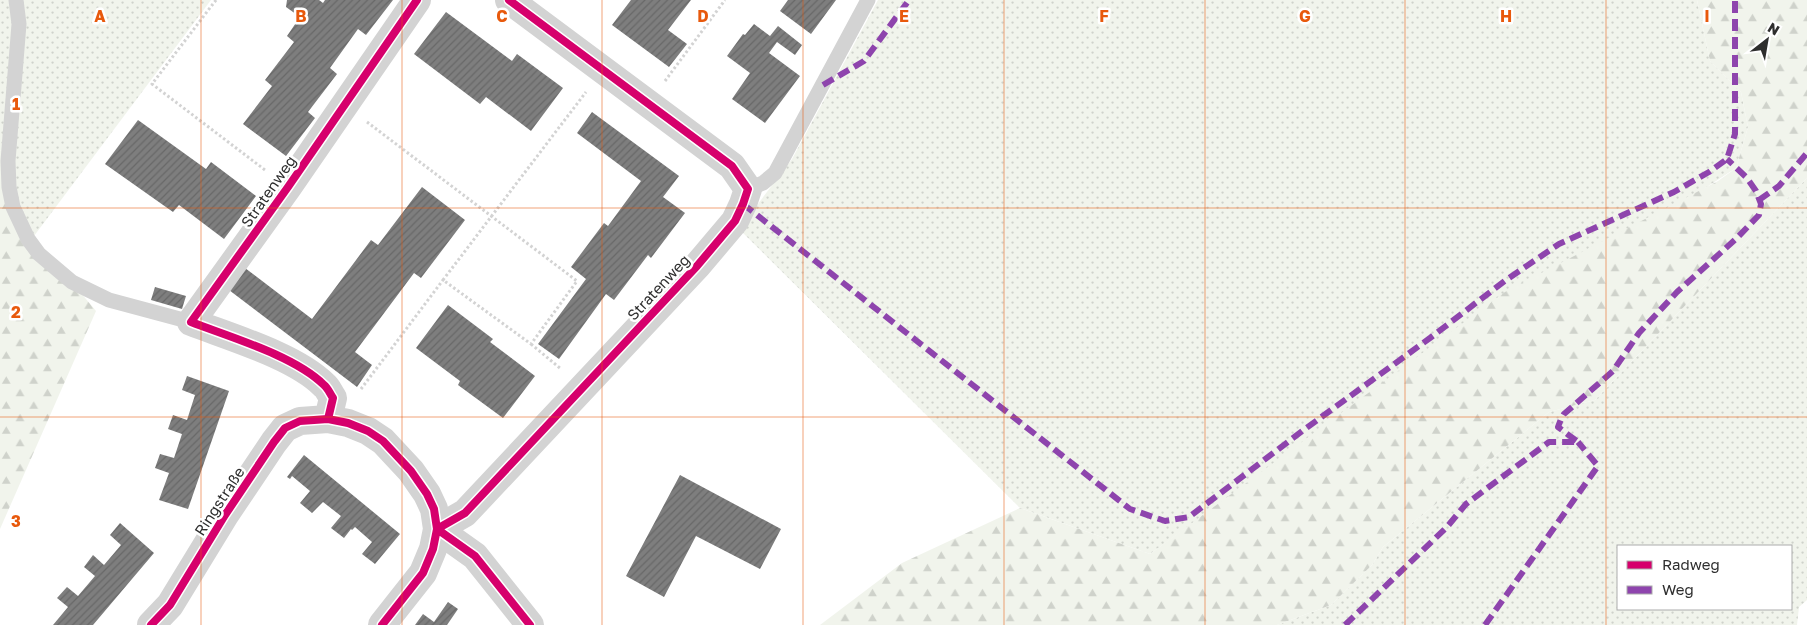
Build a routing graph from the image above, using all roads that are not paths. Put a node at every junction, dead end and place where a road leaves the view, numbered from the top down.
1 (16, 0) edge
2 (417, 0) edge
3 (509, 0) edge
4 (868, 0) edge
5 (748, 189) junction
6 (191, 322) junction
7 (338, 421) junction
8 (437, 529) junction
9 (151, 625) edge
10 (382, 625) edge
11 (530, 625) edge

1 - 6 lane
2 - 6 street, Stratenweg
3 - 5 street
4 - 5 lane
5 - 8 street, Stratenweg
6 - 7 street
7 - 8 street, Ringstraße
7 - 9 street, Ringstraße
8 - 10 street
8 - 11 street

